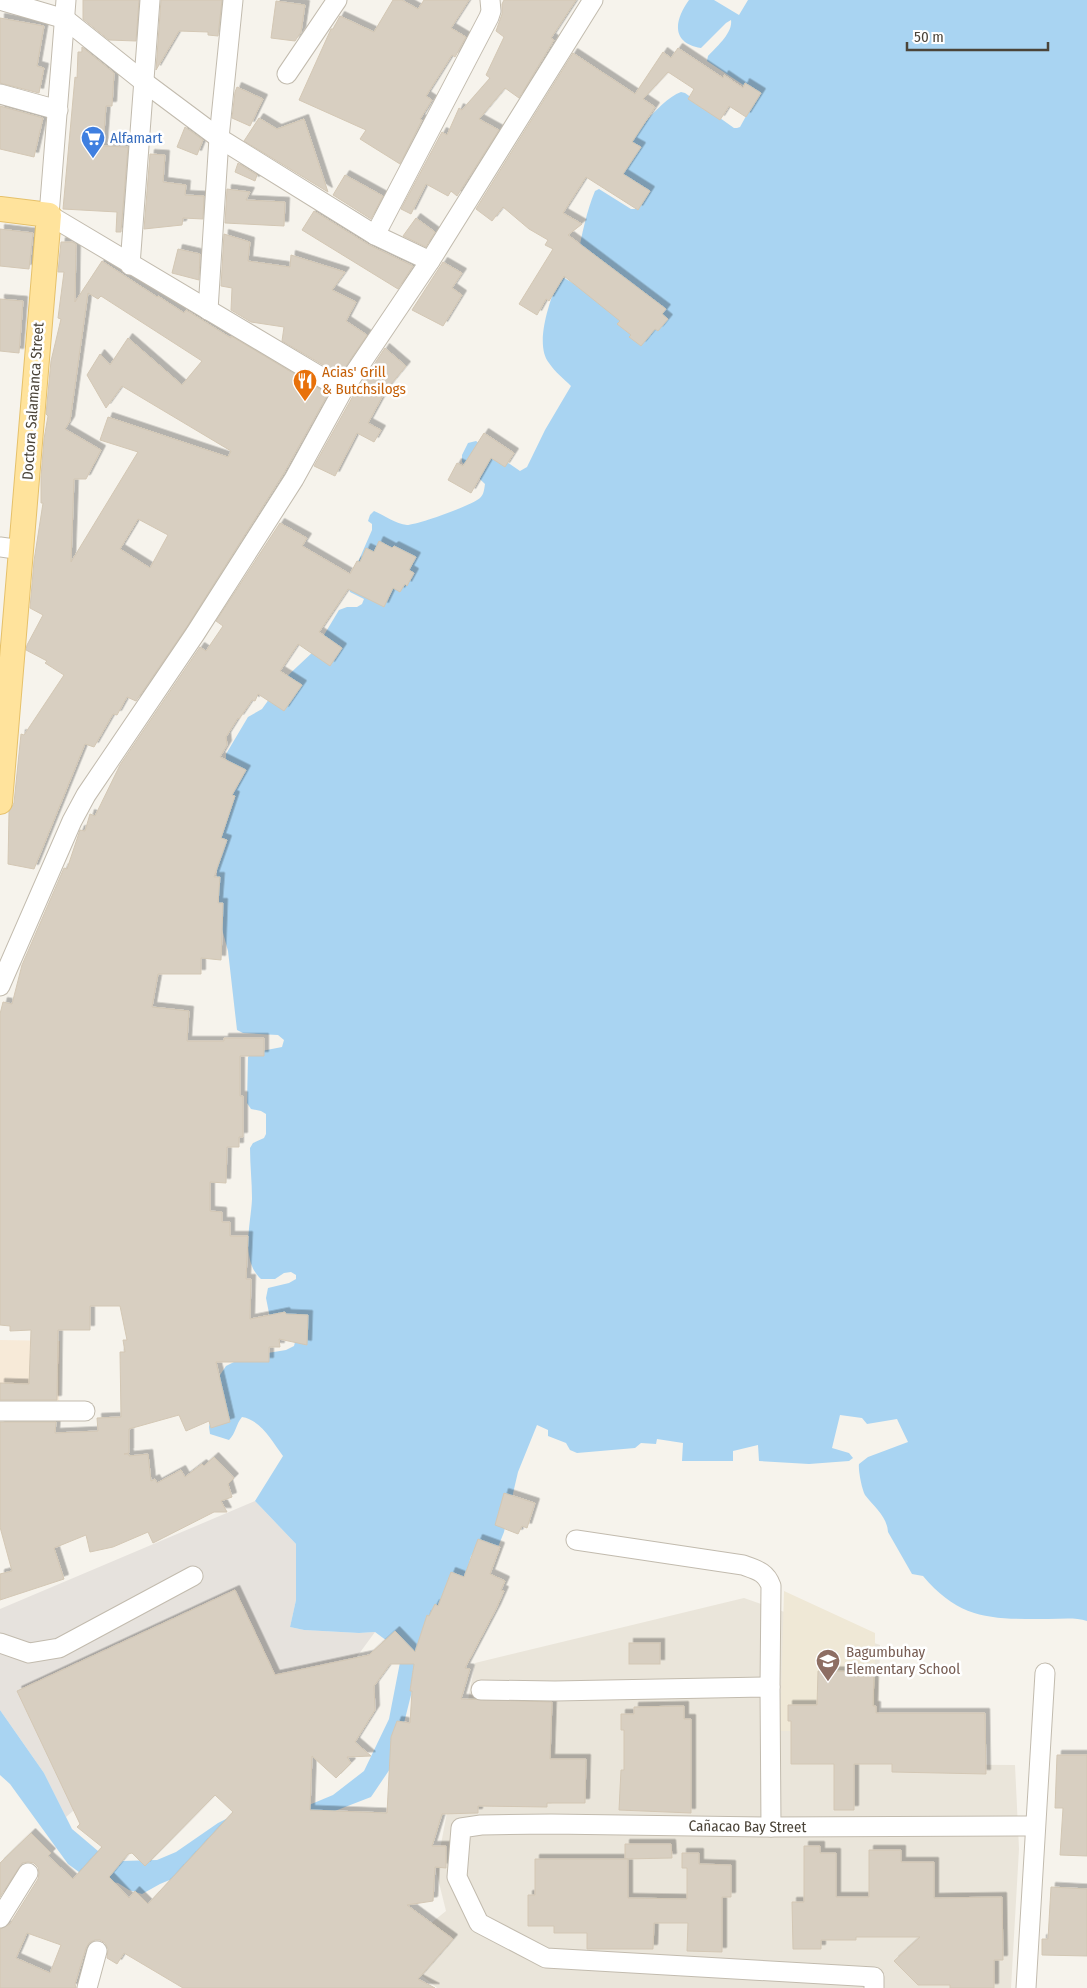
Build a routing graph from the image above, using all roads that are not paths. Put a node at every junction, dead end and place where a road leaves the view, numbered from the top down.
1 (0, 0) edge
2 (150, 0) edge
3 (233, 0) edge
4 (337, 0) edge
5 (490, 0) edge
6 (593, 0) edge
7 (65, 9) edge
8 (287, 74) dead end
9 (144, 82) junction
10 (0, 94) edge
11 (58, 110) junction
12 (219, 138) junction
13 (0, 209) edge
14 (49, 215) junction
15 (376, 235) junction
16 (430, 261) junction
17 (130, 265) junction
18 (208, 310) junction
19 (342, 390) junction
20 (11, 549) edge
21 (0, 802) edge
22 (0, 986) edge
23 (0, 1411) edge
24 (85, 1411) dead end
25 (576, 1540) dead end
26 (193, 1576) dead end
27 (0, 1643) edge
28 (1044, 1673) dead end
29 (770, 1687) junction
30 (481, 1690) dead end
31 (1035, 1826) junction
32 (771, 1827) junction
33 (28, 1873) dead end
34 (2, 1910) edge
35 (97, 1951) dead end
36 (87, 1988) edge
37 (874, 1988) edge
38 (1026, 1988) edge

1 - 7 street
2 - 9 street
3 - 12 street
4 - 8 street
5 - 15 street
6 - 16 street
7 - 9 street
7 - 11 street, Doctora Salamanca Street
9 - 12 street
9 - 17 street
10 - 11 street
11 - 14 street, Doctora Salamanca Street
12 - 15 street
12 - 18 street
13 - 14 main road
14 - 17 street
14 - 20 main road, Doctora Salamanca Street
15 - 16 street
16 - 19 street
17 - 18 street
18 - 19 street
19 - 22 street
20 - 21 main road, Doctora Salamanca Street
23 - 24 street
25 - 29 street
26 - 27 street
28 - 31 street
29 - 30 street
29 - 32 street
31 - 32 street, Cañacao Bay Street
31 - 38 street
32 - 37 street, Cañacao Bay Street
33 - 34 street
35 - 36 street

